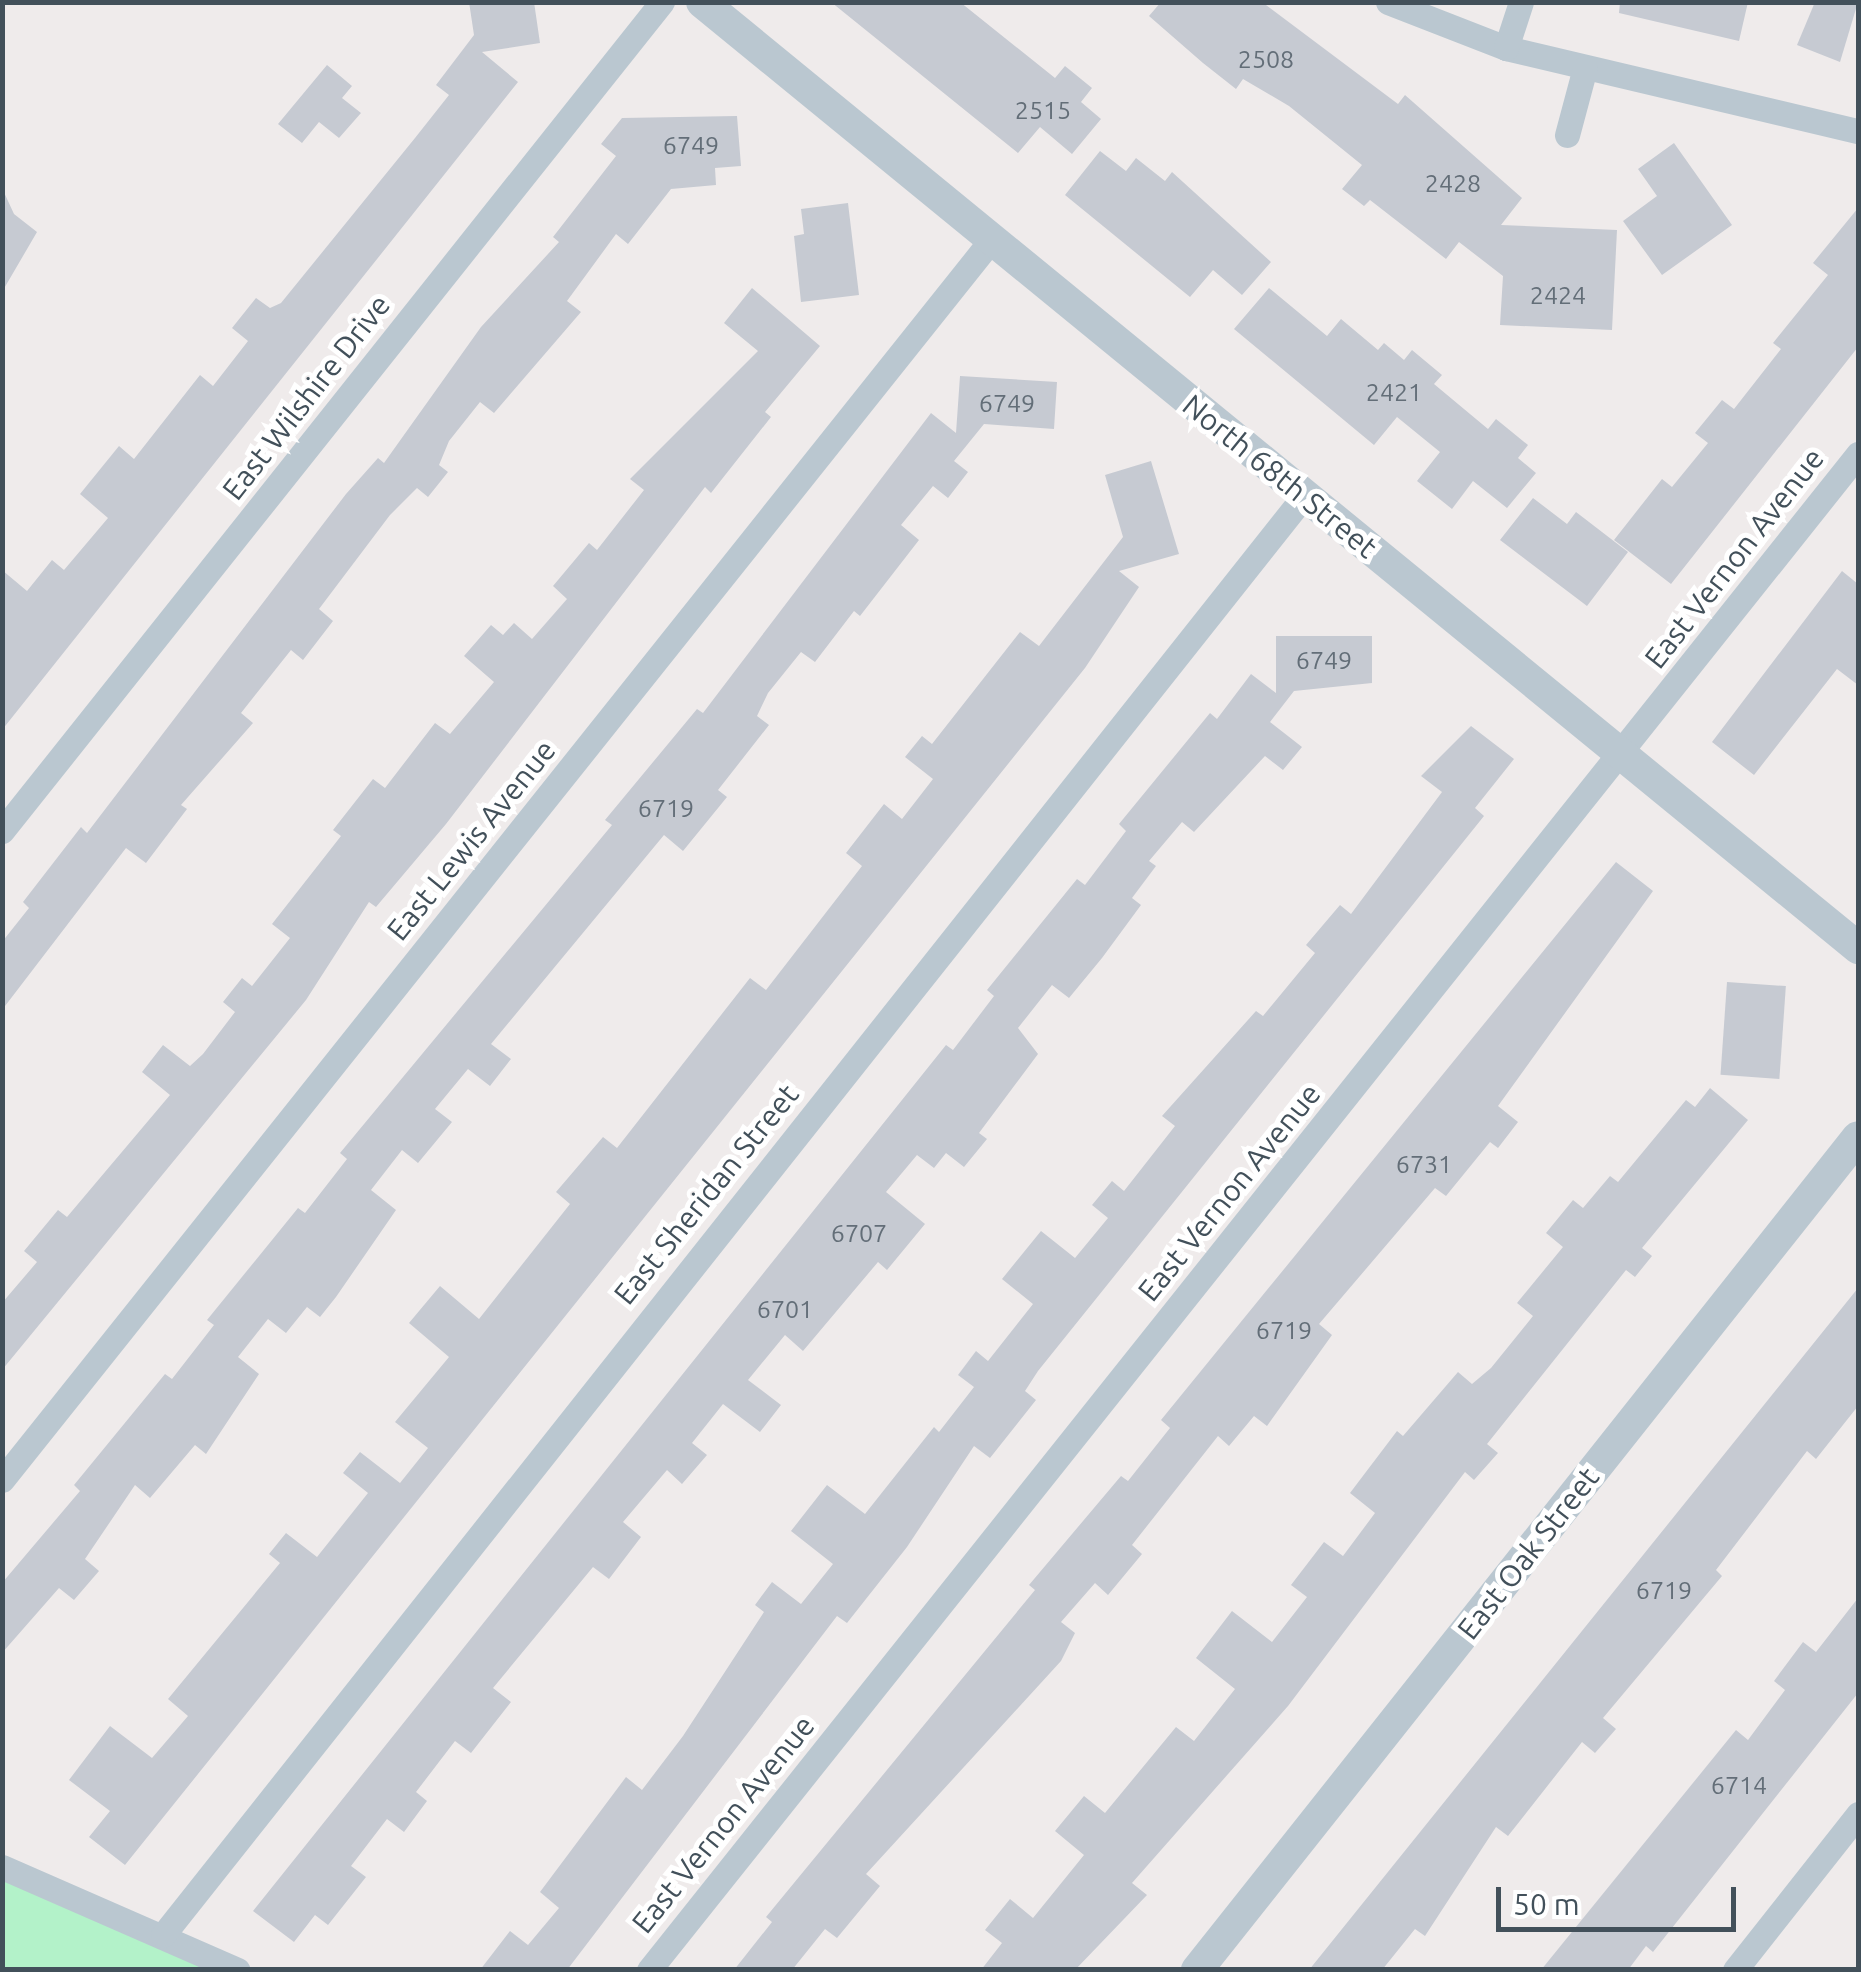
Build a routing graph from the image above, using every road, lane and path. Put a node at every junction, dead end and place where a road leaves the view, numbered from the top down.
1 (662, 2) edge
2 (702, 2) edge
3 (1388, 2) edge
4 (1521, 2) edge
5 (1506, 48) junction
6 (1585, 68) junction
7 (1858, 131) edge
8 (1567, 136) dead end
9 (991, 240) junction
10 (1858, 454) edge
11 (1304, 496) junction
12 (1620, 753) junction
13 (2, 831) edge
14 (1858, 948) edge
15 (1858, 1137) edge
16 (2, 1480) edge
17 (1858, 1814) edge
18 (2, 1867) edge
19 (164, 1936) junction
20 (238, 1970) edge
21 (649, 1970) edge
22 (1197, 1970) edge
23 (1735, 1970) edge

1 - 13 street, East Wilshire Drive
2 - 9 street, North 68th Street
3 - 5 street
4 - 5 street
5 - 6 street
6 - 7 street
6 - 8 street
9 - 11 street, North 68th Street
9 - 16 street, East Lewis Avenue
10 - 12 street, East Vernon Avenue
11 - 12 street, North 68th Street
11 - 19 street, East Sheridan Street
12 - 14 street, North 68th Street
12 - 21 street, East Vernon Avenue
15 - 22 street, East Oak Street
17 - 23 street
18 - 19 street
19 - 20 street

